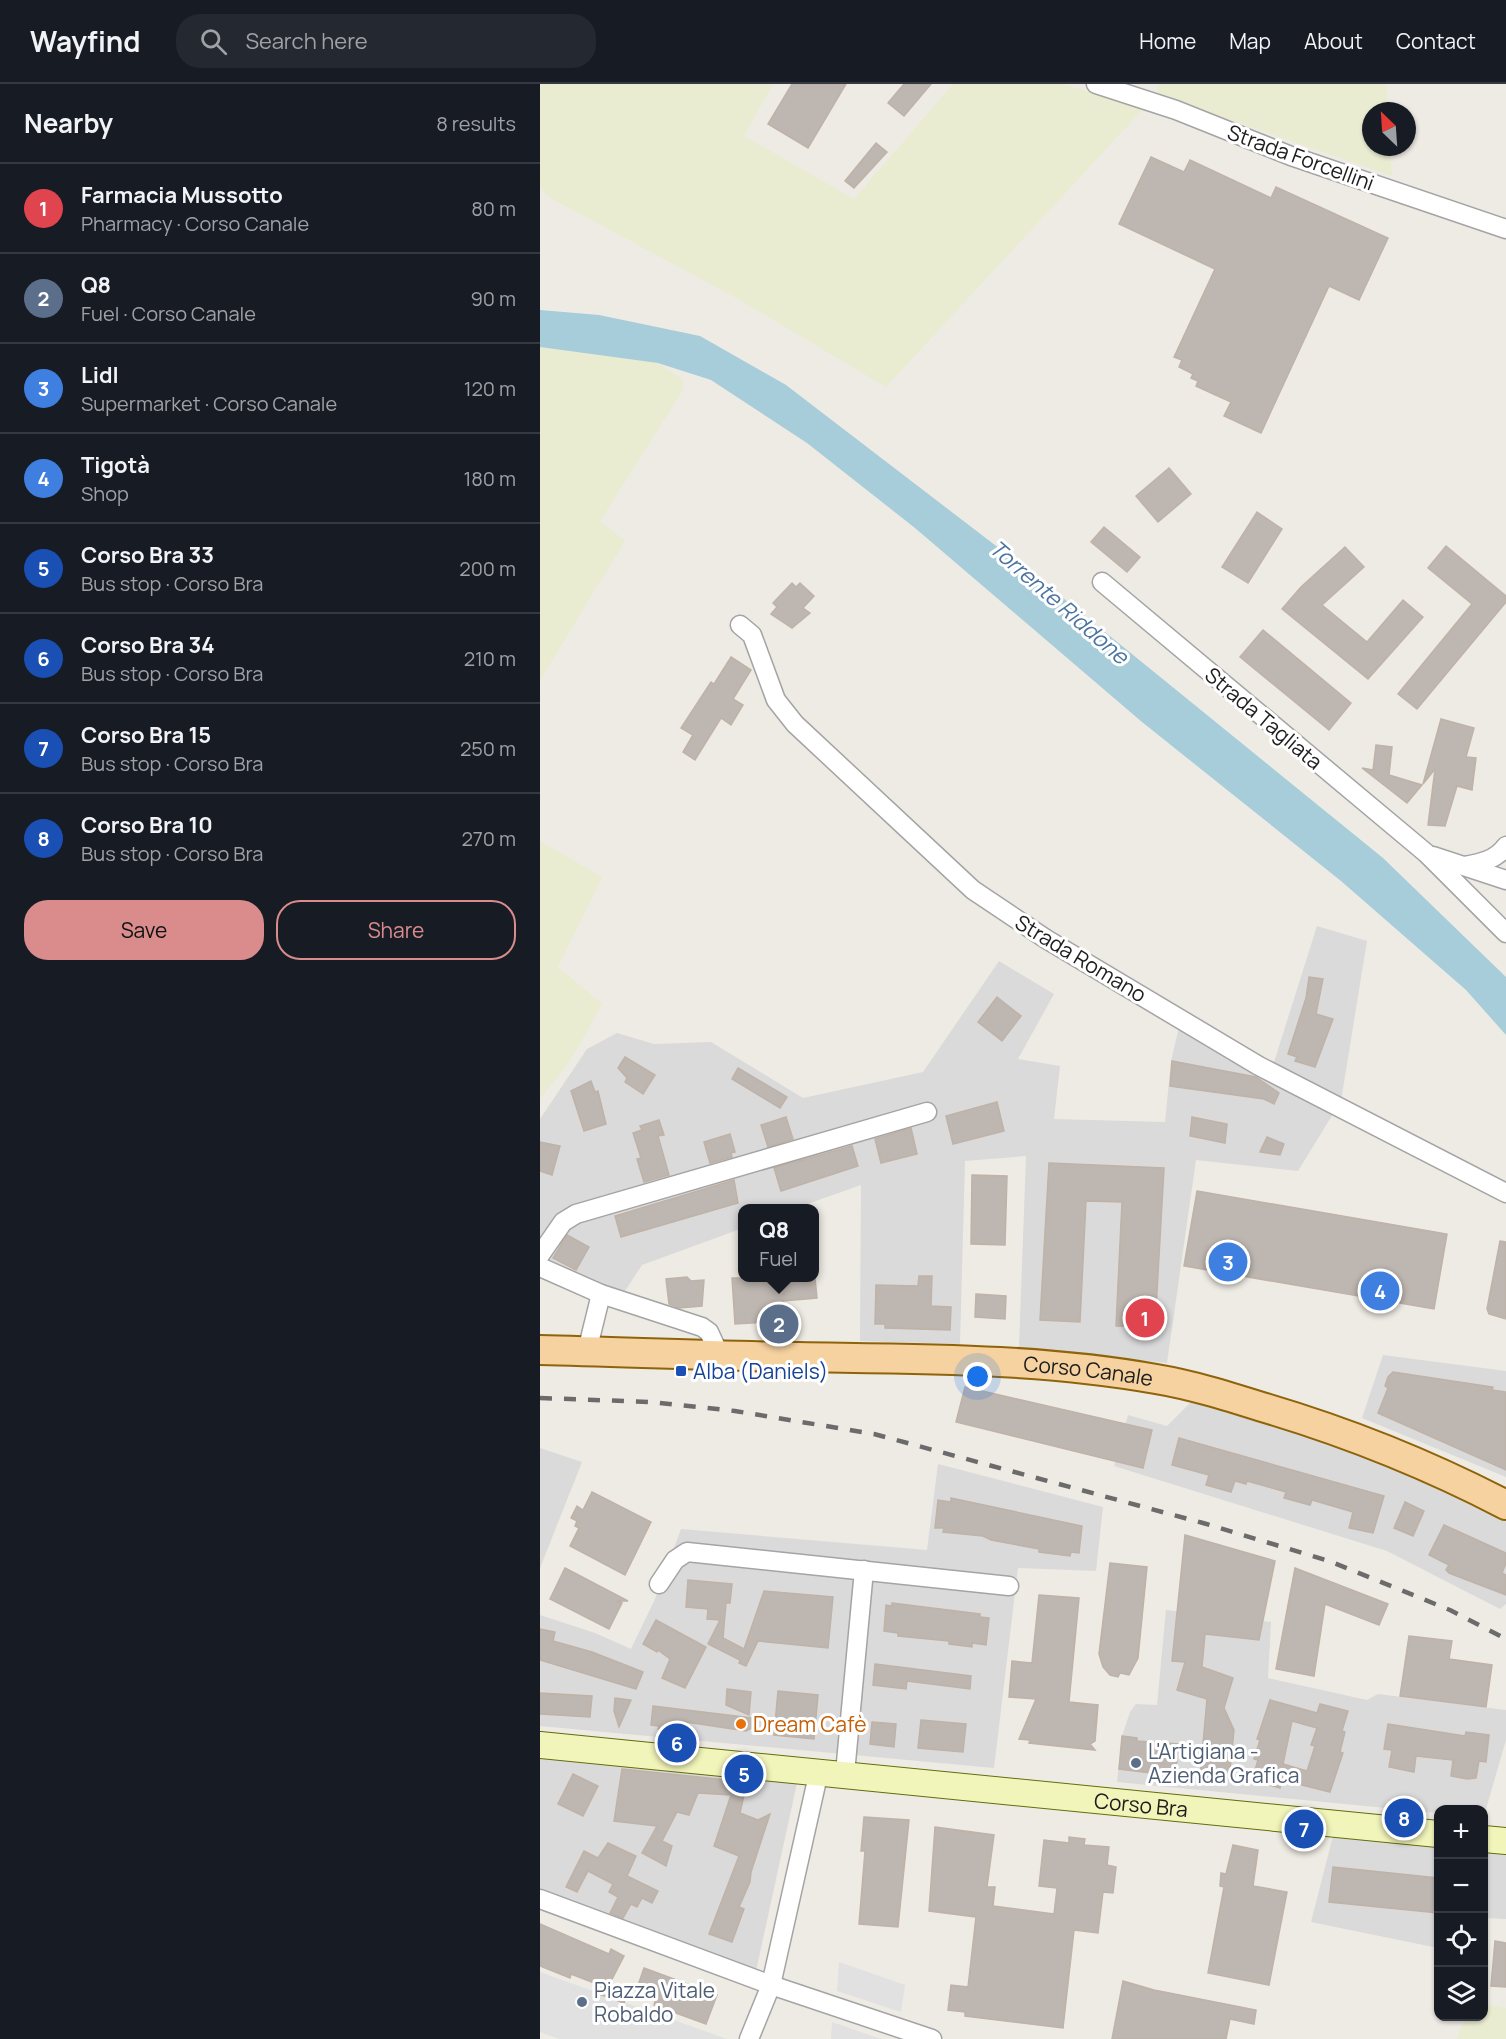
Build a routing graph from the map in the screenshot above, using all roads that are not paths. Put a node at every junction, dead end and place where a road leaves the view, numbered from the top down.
1 (1096, 84) edge
2 (1506, 229) edge
3 (1101, 582) dead end
4 (740, 625) dead end
5 (1506, 846) edge
6 (1426, 853) junction
7 (1462, 867) junction
8 (1506, 880) edge
9 (1506, 911) edge
10 (1487, 913) junction
11 (1506, 933) edge
12 (927, 1112) dead end
13 (1506, 1193) edge
14 (540, 1255) edge
15 (540, 1267) edge
16 (601, 1294) junction
17 (540, 1350) edge
18 (587, 1351) junction
19 (720, 1356) junction
20 (1506, 1505) edge
21 (864, 1570) junction
22 (659, 1584) dead end
23 (1009, 1586) dead end
24 (540, 1744) edge
25 (819, 1771) junction
26 (845, 1773) junction
27 (1434, 1834) edge
28 (1488, 1839) edge
29 (1506, 1841) edge
30 (540, 1899) edge
31 (771, 1985) junction
32 (749, 2039) edge
33 (932, 2039) edge

1 - 2 street, Strada Forcellini
3 - 6 street, Strada Tagliata
4 - 13 street, Strada Romano
5 - 7 street
6 - 7 street, Strada Tagliata
6 - 10 street, Strada Tagliata
7 - 8 street, Strada Tagliata
9 - 10 street
10 - 11 street, Strada Tagliata
12 - 14 street
15 - 16 street
16 - 18 street
16 - 19 street
17 - 18 main road, Corso Canale
18 - 19 main road, Corso Canale
19 - 20 main road, Corso Canale
21 - 22 street
21 - 23 street
21 - 26 street
24 - 25 street, Corso Bra
25 - 26 street, Corso Bra
25 - 31 street
26 - 27 street, Corso Bra
28 - 29 street
30 - 31 street
31 - 32 street
31 - 33 street

